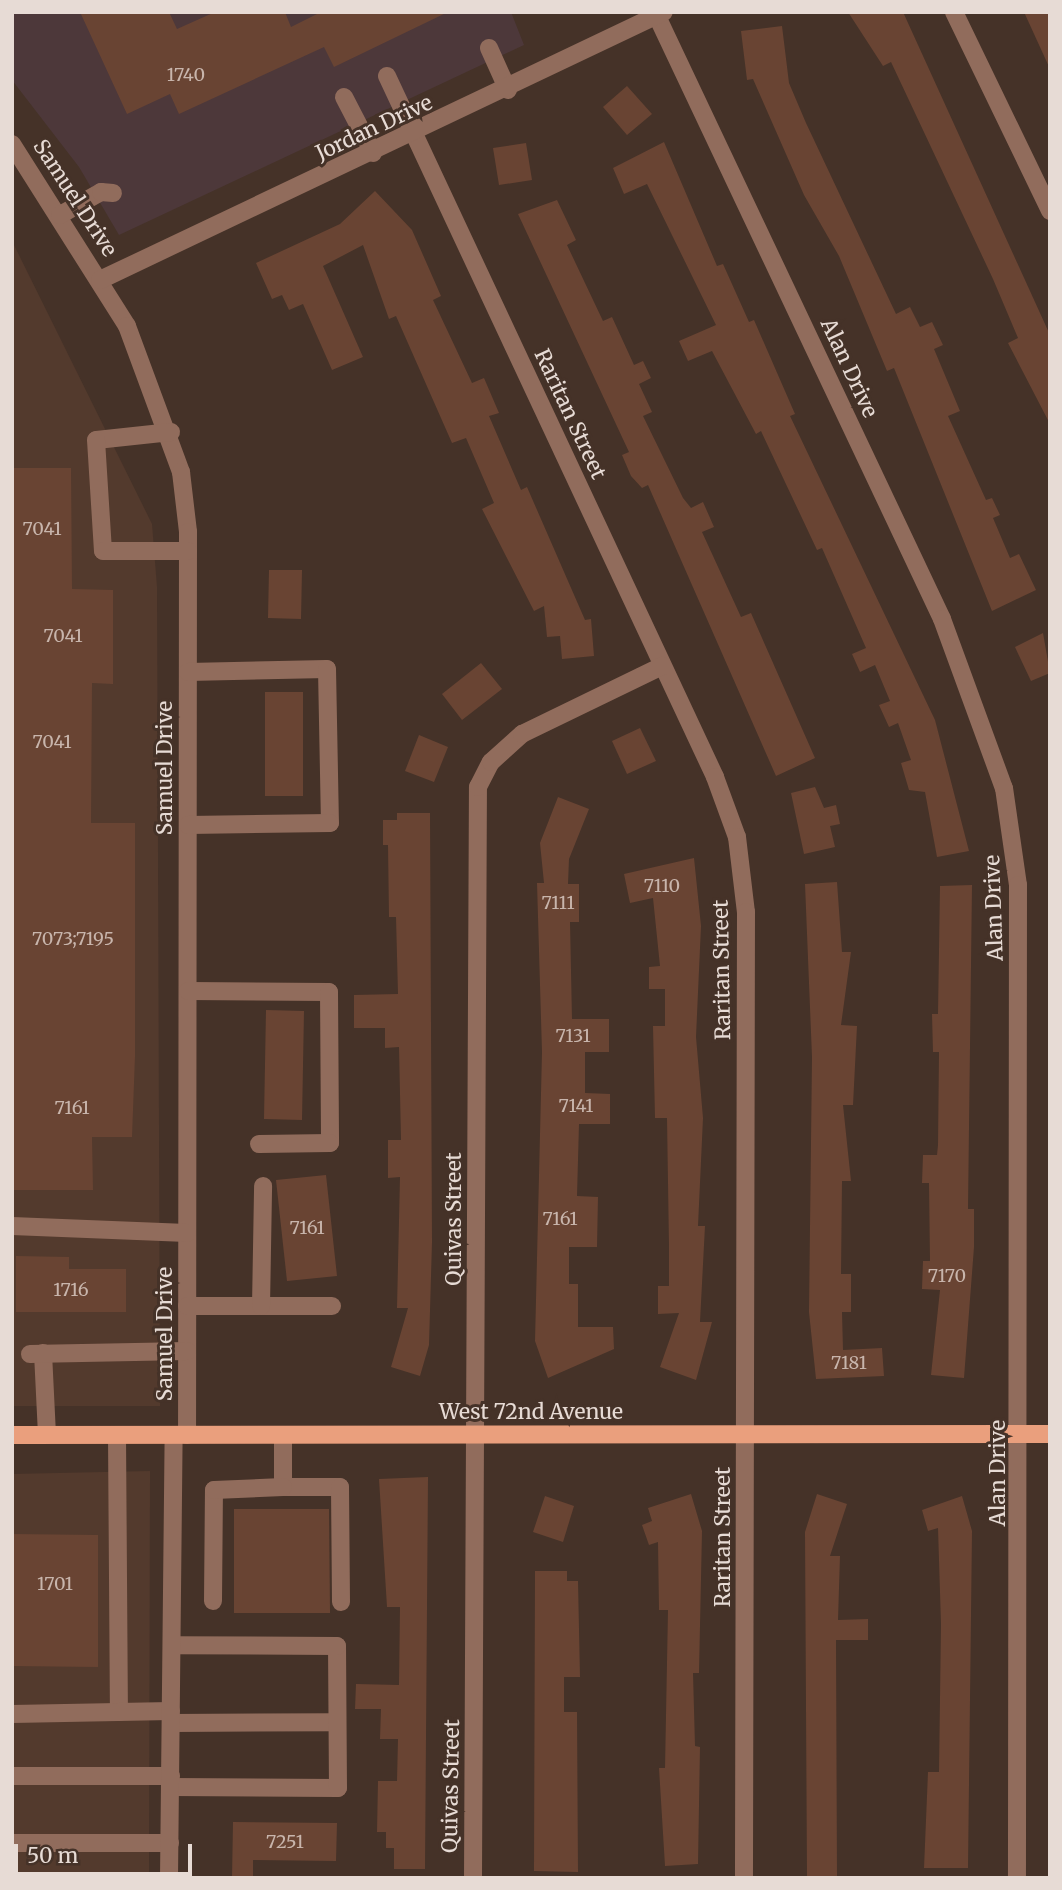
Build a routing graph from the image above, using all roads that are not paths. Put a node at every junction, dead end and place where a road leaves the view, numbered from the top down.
1 (954, 12) edge
2 (659, 13) edge
3 (489, 48) dead end
4 (387, 76) dead end
5 (508, 90) junction
6 (344, 97) dead end
7 (414, 134) junction
8 (12, 144) edge
9 (373, 153) junction
10 (113, 193) dead end
11 (1050, 211) edge
12 (60, 215) junction
13 (100, 280) junction
14 (170, 432) junction
15 (188, 551) junction
16 (662, 666) junction
17 (188, 672) junction
18 (188, 825) junction
19 (188, 991) junction
20 (259, 1144) dead end
21 (263, 1186) dead end
22 (12, 1226) edge
23 (187, 1233) junction
24 (187, 1306) junction
25 (261, 1306) junction
26 (332, 1306) dead end
27 (187, 1351) junction
28 (1021, 1434) junction
29 (1050, 1434) edge
30 (12, 1435) edge
31 (47, 1435) junction
32 (117, 1435) junction
33 (181, 1435) junction
34 (283, 1435) junction
35 (477, 1435) junction
36 (747, 1435) junction
37 (283, 1487) junction
38 (213, 1601) dead end
39 (341, 1602) dead end
40 (172, 1645) junction
41 (119, 1712) junction
42 (12, 1714) edge
43 (171, 1717) junction
44 (337, 1722) junction
45 (12, 1776) edge
46 (170, 1782) junction
47 (12, 1843) edge
48 (170, 1843) junction
49 (169, 1878) edge
50 (473, 1878) edge
51 (744, 1878) edge
52 (1017, 1878) edge

1 - 11 street
2 - 5 street, Jordan Drive
2 - 28 street, Alan Drive
3 - 5 street
4 - 7 street, Raritan Street
5 - 7 street, Jordan Drive
6 - 9 street
7 - 9 street, Jordan Drive
7 - 16 street, Raritan Street
8 - 12 street, Samuel Drive
9 - 13 street, Jordan Drive
10 - 12 street
12 - 13 street, Samuel Drive
13 - 14 street, Samuel Drive
14 - 15 street, Samuel Drive
14 - 15 street
15 - 17 street, Samuel Drive
16 - 35 street, Quivas Street
16 - 36 street, Raritan Street
17 - 18 street, Samuel Drive
17 - 18 street
18 - 19 street, Samuel Drive
19 - 20 street
19 - 23 street, Samuel Drive
21 - 25 street
22 - 23 street
23 - 24 street, Samuel Drive
24 - 25 street
24 - 27 street, Samuel Drive
25 - 26 street
27 - 31 street
27 - 33 street, Samuel Drive
28 - 29 main road, West 72nd Avenue
28 - 36 main road, West 72nd Avenue
28 - 52 street, Alan Drive
30 - 31 main road, West 72nd Avenue
31 - 32 main road, West 72nd Avenue
32 - 33 main road, West 72nd Avenue
32 - 41 street
33 - 34 main road, West 72nd Avenue
33 - 40 street, Samuel Drive
34 - 35 main road, West 72nd Avenue
34 - 37 street
35 - 36 main road, West 72nd Avenue
35 - 50 street, Quivas Street
36 - 51 street, Raritan Street
37 - 38 street
37 - 39 street
40 - 43 street, Samuel Drive
40 - 44 street
41 - 42 street
41 - 43 street
43 - 44 street
43 - 46 street, Samuel Drive
44 - 46 street
45 - 46 street
46 - 48 street, Samuel Drive
47 - 48 street
48 - 49 street, Samuel Drive

